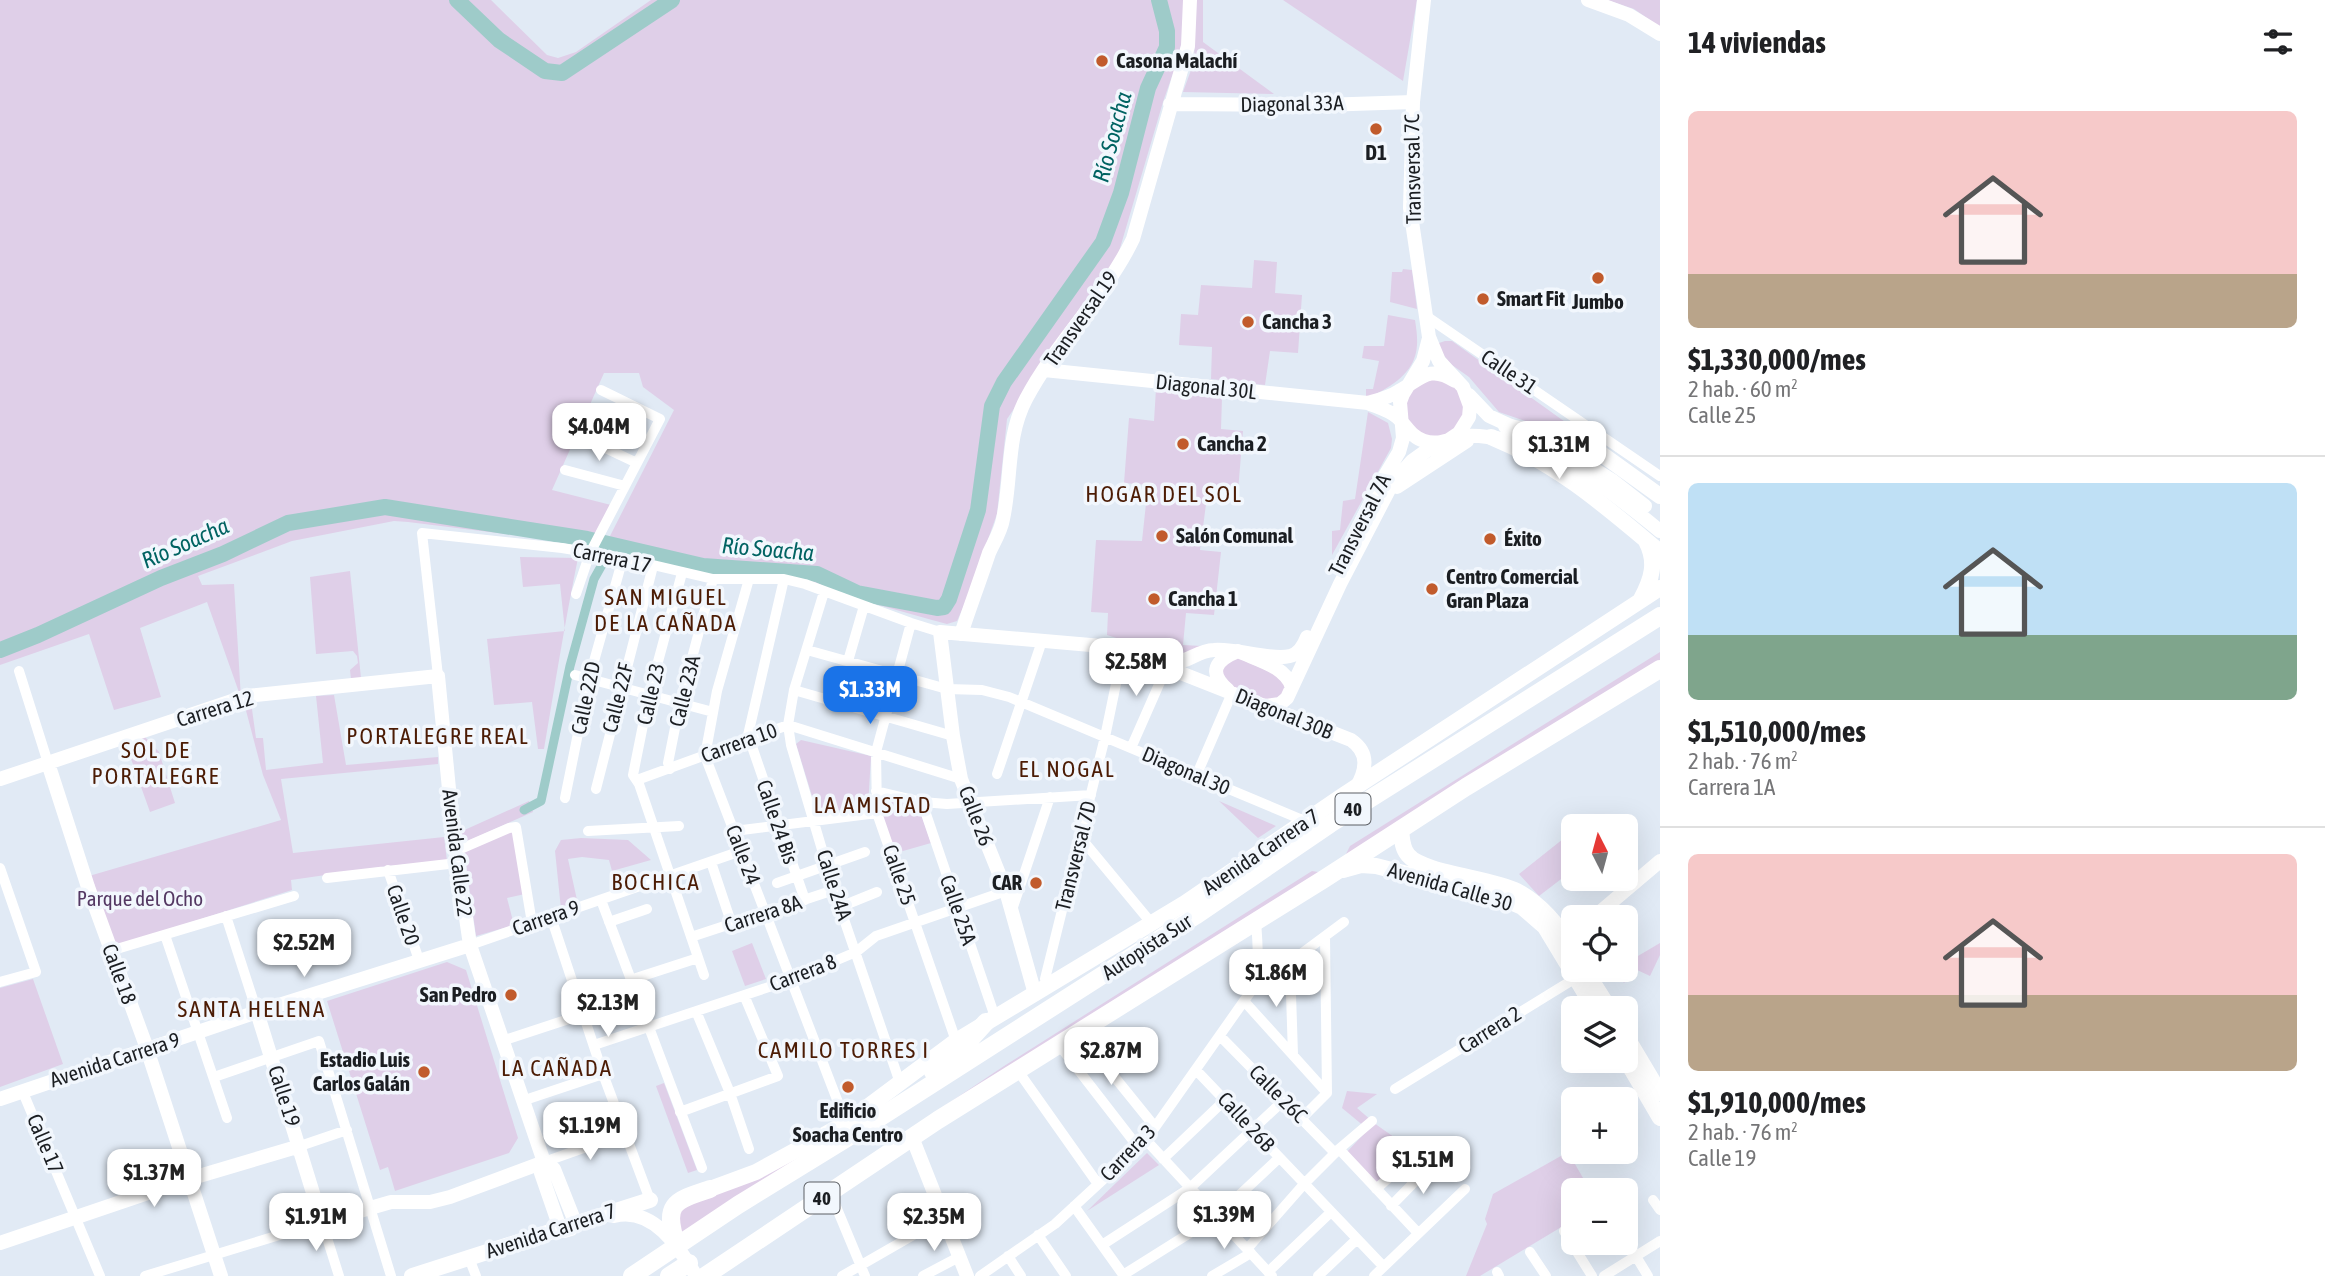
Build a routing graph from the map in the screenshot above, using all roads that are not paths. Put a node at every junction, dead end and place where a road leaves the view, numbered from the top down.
1 (1190, 0) edge
2 (1424, 0) edge
3 (1588, 0) edge
4 (1660, 34) edge
5 (1413, 102) junction
6 (1170, 104) junction
7 (1426, 316) junction
8 (1458, 338) junction
9 (1431, 343) junction
10 (1044, 370) junction
11 (1408, 386) junction
12 (1463, 387) junction
13 (601, 390) dead end
14 (1368, 403) junction
15 (1403, 424) junction
16 (1506, 426) junction
17 (580, 436) dead end
18 (1486, 437) junction
19 (1447, 441) junction
20 (637, 463) junction
21 (565, 470) dead end
22 (1660, 476) edge
23 (625, 486) junction
24 (1660, 496) edge
25 (1383, 500) junction
26 (1636, 505) junction
27 (1660, 518) edge
28 (1660, 531) edge
29 (422, 533) joint
30 (1644, 539) junction
31 (592, 550) junction
32 (1660, 552) edge
33 (623, 558) junction
34 (653, 566) junction
35 (681, 573) junction
36 (713, 579) junction
37 (749, 579) junction
38 (784, 579) junction
39 (1660, 588) edge
40 (824, 592) junction
41 (576, 594) dead end
42 (1640, 600) junction
43 (864, 606) junction
44 (1660, 617) edge
45 (911, 623) junction
46 (962, 630) junction
47 (940, 632) junction
48 (1042, 641) junction
49 (807, 650) junction
50 (1122, 650) junction
51 (1238, 652) junction
52 (848, 662) junction
53 (1168, 664) junction
54 (1660, 669) edge
55 (19, 671) dead end
56 (575, 675) dead end
57 (897, 675) junction
58 (438, 676) junction
59 (589, 679) junction
60 (1292, 687) junction
61 (621, 688) junction
62 (947, 689) junction
63 (794, 690) junction
64 (1232, 693) junction
65 (649, 695) junction
66 (680, 703) junction
67 (1021, 703) junction
68 (1266, 706) junction
69 (713, 712) junction
70 (887, 715) junction
71 (788, 725) junction
72 (953, 736) junction
73 (1105, 737) junction
74 (748, 740) junction
75 (1131, 748) junction
76 (876, 752) junction
77 (705, 756) junction
78 (48, 763) junction
79 (669, 766) junction
80 (997, 774) dead end
81 (1196, 774) junction
82 (635, 777) junction
83 (0, 779) edge
84 (961, 779) junction
85 (1356, 788) junction
86 (596, 789) dead end
87 (876, 791) junction
88 (1091, 795) junction
89 (1050, 797) junction
90 (565, 798) dead end
91 (922, 802) junction
92 (970, 803) junction
93 (877, 813) junction
94 (815, 821) junction
95 (1305, 821) junction
96 (778, 825) junction
97 (679, 826) dead end
98 (654, 828) junction
99 (1401, 830) junction
100 (588, 831) dead end
101 (734, 831) junction
102 (1080, 837) junction
103 (741, 851) junction
104 (865, 852) dead end
105 (456, 857) junction
106 (1660, 861) edge
107 (711, 862) junction
108 (827, 866) junction
109 (0, 868) edge
110 (388, 870) junction
111 (1337, 871) junction
112 (1427, 872) junction
113 (670, 876) junction
114 (796, 876) junction
115 (327, 878) dead end
116 (778, 883) dead end
117 (3, 884) edge
118 (834, 890) junction
119 (1006, 891) junction
120 (877, 892) dead end
121 (294, 896) dead end
122 (601, 900) junction
123 (805, 901) junction
124 (1608, 905) edge
125 (840, 907) junction
126 (958, 907) junction
127 (647, 909) dead end
128 (1012, 911) junction
129 (765, 913) junction
130 (226, 916) junction
131 (551, 917) junction
132 (609, 922) junction
133 (916, 922) junction
134 (1256, 922) junction
135 (1344, 922) dead end
136 (532, 923) junction
137 (732, 925) junction
138 (1153, 925) junction
139 (1561, 933) edge
140 (165, 934) junction
141 (1325, 936) junction
142 (691, 937) junction
143 (470, 945) junction
144 (110, 951) junction
145 (856, 952) junction
146 (698, 958) junction
147 (419, 960) junction
148 (1290, 963) junction
149 (704, 975) dead end
150 (630, 979) junction
151 (1045, 979) dead end
152 (790, 980) junction
153 (0, 982) edge
154 (1568, 982) edge
155 (1251, 991) junction
156 (1035, 994) junction
157 (744, 995) junction
158 (1244, 1001) junction
159 (1050, 1009) junction
160 (696, 1011) junction
161 (257, 1012) junction
162 (584, 1014) junction
163 (991, 1020) junction
164 (648, 1027) junction
165 (198, 1033) junction
166 (1079, 1033) junction
167 (1220, 1035) junction
168 (502, 1041) junction
169 (956, 1041) junction
170 (594, 1045) junction
171 (1059, 1045) junction
172 (147, 1050) junction
173 (1293, 1055) junction
174 (1638, 1056) edge
175 (271, 1057) junction
176 (1196, 1069) junction
177 (1018, 1071) junction
178 (1634, 1073) edge
179 (603, 1074) junction
180 (214, 1077) junction
181 (900, 1083) junction
182 (1395, 1089) dead end
183 (22, 1090) junction
184 (730, 1093) junction
185 (1327, 1093) junction
186 (1660, 1093) edge
187 (0, 1099) edge
188 (1225, 1100) junction
189 (1284, 1100) junction
190 (522, 1101) junction
191 (680, 1112) junction
192 (227, 1118) dead end
193 (1302, 1118) junction
194 (1660, 1118) edge
195 (1372, 1121) dead end
196 (846, 1124) junction
197 (868, 1125) junction
198 (1155, 1127) junction
199 (347, 1130) junction
200 (1253, 1130) junction
201 (626, 1133) junction
202 (912, 1138) junction
203 (1142, 1143) junction
204 (300, 1146) junction
205 (749, 1149) dead end
206 (1337, 1151) junction
207 (1416, 1153) dead end
208 (1279, 1158) junction
209 (1163, 1159) junction
210 (544, 1162) junction
211 (1432, 1164) dead end
212 (702, 1168) dead end
213 (188, 1179) junction
214 (1098, 1184) junction
215 (1304, 1184) junction
216 (1190, 1188) junction
217 (710, 1189) joint
218 (1377, 1189) junction
219 (1465, 1189) dead end
220 (830, 1192) junction
221 (650, 1200) joint
222 (1653, 1200) dead end
223 (1074, 1206) junction
224 (1391, 1206) junction
225 (371, 1208) junction
226 (1660, 1210) edge
227 (1331, 1213) junction
228 (76, 1216) junction
229 (1217, 1216) junction
230 (943, 1218) junction
231 (322, 1222) junction
232 (567, 1225) junction
233 (1419, 1233) junction
234 (1038, 1235) junction
235 (1356, 1240) junction
236 (1660, 1241) edge
237 (0, 1243) edge
238 (1102, 1245) junction
239 (677, 1246) junction
240 (1249, 1251) junction
241 (1531, 1251) dead end
242 (214, 1253) junction
243 (1579, 1255) edge
244 (1008, 1256) junction
245 (1636, 1256) junction
246 (959, 1257) junction
247 (469, 1258) junction
248 (1383, 1266) junction
249 (693, 1270) edge
250 (863, 1271) edge
251 (1220, 1274) edge
252 (1270, 1274) edge
253 (100, 1276) edge
254 (145, 1276) edge
255 (221, 1276) edge
256 (339, 1276) edge
257 (391, 1276) edge
258 (412, 1276) edge
259 (476, 1276) edge
260 (632, 1276) edge
261 (669, 1276) edge
262 (705, 1276) edge
263 (842, 1276) edge
264 (923, 1276) edge
265 (967, 1276) edge
266 (980, 1276) edge
267 (1021, 1276) edge
268 (1066, 1276) edge
269 (1124, 1276) edge
270 (1318, 1276) edge
271 (1374, 1276) edge
272 (1546, 1276) edge
273 (1592, 1276) edge
274 (1604, 1276) edge
275 (1648, 1276) edge

1 - 6 main road, Transversal 19
2 - 5 main road, Transversal 7C
3 - 4 main road
5 - 6 main road, Diagonal 33A
5 - 7 main road, Transversal 7C
6 - 10 main road, Transversal 19
7 - 8 street, Calle 31
7 - 9 main road, Transversal 7C
8 - 9 street
8 - 22 street, Calle 31
9 - 11 main road, Transversal 7C
9 - 12 main road, Transversal 7C
10 - 14 main road, Diagonal 30L
10 - 46 main road, Transversal 19
11 - 12 main road
11 - 14 main road
11 - 15 main road, Transversal 7A
12 - 16 main road, Transversal 7C
12 - 19 main road
13 - 20 street
14 - 15 main road
15 - 19 main road
15 - 51 main road, Transversal 7A
16 - 24 main road
16 - 26 main road, Transversal 7C
17 - 20 street
18 - 19 main road
18 - 25 main road
18 - 26 main road
18 - 30 main road
19 - 25 main road, Transversal 7A
20 - 23 street
21 - 23 street
23 - 31 street
25 - 60 main road, Transversal 7A
26 - 27 main road
26 - 28 main road
29 - 31 street, Carrera 17
29 - 58 street, Avenida Calle 22
30 - 32 main road
30 - 42 main road
31 - 33 street, Carrera 17
31 - 41 street
33 - 34 street, Carrera 17
33 - 59 street, Calle 22D
34 - 35 street, Carrera 17
34 - 61 street, Calle 22F
35 - 36 street, Carrera 17
35 - 65 street, Calle 23
36 - 37 street, Carrera 17
36 - 66 street, Calle 23A
37 - 38 street, Carrera 17
37 - 69 street
38 - 40 street, Carrera 17
38 - 74 street
39 - 42 main road, Avenida Carrera 7
40 - 43 street, Carrera 17
40 - 49 street
42 - 85 main road, Avenida Carrera 7
43 - 45 street, Carrera 17
43 - 52 street
44 - 159 highway, Autopista Sur / 40
45 - 47 street, Carrera 17
45 - 57 street, Calle 25
46 - 47 main road, Carrera 17
46 - 48 main road, Diagonal 30B
46 - 53 main road, Diagonal 30B
47 - 62 main road, Calle 26
48 - 50 main road, Diagonal 30B
48 - 67 street
49 - 52 street
49 - 63 street
50 - 53 main road, Diagonal 30B
50 - 73 street, Transversal 7D
51 - 53 main road
51 - 60 main road
51 - 64 main road
52 - 57 street
53 - 64 main road, Diagonal 30B
53 - 75 street
54 - 99 highway, Autopista Sur / 40
55 - 78 street, Calle 18
56 - 59 street
57 - 62 street
57 - 70 street, Calle 25
58 - 78 main road, Carrera 12
58 - 105 main road, Avenida Calle 22
59 - 61 street
59 - 90 street, Calle 22D
60 - 68 main road
61 - 65 street
61 - 86 street, Calle 22F
62 - 67 street, Diagonal 30
62 - 72 main road, Calle 26
63 - 70 street
63 - 71 street
64 - 68 main road, Diagonal 30B
64 - 81 street
65 - 66 street
65 - 82 street, Calle 23
66 - 69 street
66 - 79 street, Calle 23A
67 - 73 street, Diagonal 30
67 - 80 street
68 - 85 main road, Diagonal 30B
69 - 77 street
70 - 72 street
70 - 76 street, Calle 25
71 - 74 street, Carrera 10
71 - 76 street, Carrera 10
71 - 94 street, Calle 24A
72 - 84 main road, Calle 26
73 - 75 street, Diagonal 30
73 - 88 street, Transversal 7D
74 - 77 street, Carrera 10
74 - 96 street, Calle 24 Bis
75 - 81 street, Diagonal 30
76 - 84 street, Carrera 10
76 - 87 street, Calle 25
77 - 79 street, Carrera 10
77 - 101 street, Calle 24
78 - 83 main road, Carrera 12
78 - 144 main road, Calle 18
79 - 82 street, Carrera 10
81 - 95 street, Diagonal 30
82 - 98 street
84 - 92 main road, Calle 26
85 - 95 main road, Avenida Carrera 7
87 - 91 street
87 - 93 street, Calle 25
88 - 89 street
88 - 102 street, Transversal 7D
89 - 92 street
89 - 128 street
91 - 92 street
91 - 126 street, Calle 25A
92 - 119 main road, Calle 26
93 - 94 street
93 - 133 street, Calle 25
94 - 96 street
94 - 108 street, Calle 24A
95 - 138 main road, Avenida Carrera 7
96 - 101 street
96 - 114 street, Calle 24 Bis
97 - 98 street
98 - 100 street
98 - 113 street
99 - 111 highway, Autopista Sur / 40
99 - 112 main road, Avenida Calle 30
101 - 103 street, Calle 24
102 - 138 street
102 - 151 street, Transversal 7D
103 - 107 street, Carrera 9
103 - 129 street, Calle 24
104 - 108 street
105 - 110 street
105 - 136 street
105 - 143 main road, Avenida Calle 22
106 - 124 main road
107 - 113 street, Carrera 9
107 - 137 street
108 - 114 street
108 - 118 street, Calle 24A
109 - 117 street
110 - 115 street
110 - 147 street, Calle 20
111 - 112 main road, Avenida Calle 30
111 - 134 highway, Autopista Sur / 40
112 - 139 main road, Avenida Calle 30
113 - 122 street, Carrera 9
113 - 142 street
114 - 116 street
114 - 123 street, Calle 24 Bis
117 - 153 street
118 - 123 street, Carrera 8A
118 - 125 street, Calle 24A
119 - 126 street, Carrera 8
119 - 128 main road, Calle 26
120 - 125 street
121 - 130 street
122 - 131 street, Carrera 9
122 - 132 street
123 - 129 street, Carrera 8A
125 - 145 street, Calle 24A
126 - 133 street, Carrera 8
126 - 163 street, Calle 25A
127 - 132 street
128 - 156 main road, Calle 26
129 - 137 street, Carrera 8A
129 - 152 street, Calle 24
130 - 140 street
130 - 161 street, Calle 19
131 - 136 street, Carrera 9
131 - 162 street
132 - 150 street
133 - 145 street, Carrera 8
133 - 169 street, Calle 25
134 - 155 street
134 - 166 highway, Autopista Sur / 40
135 - 141 street, Carrera 3
136 - 143 street, Carrera 9
137 - 142 street, Carrera 8A
138 - 156 main road, Avenida Carrera 7
140 - 144 street
140 - 165 street
141 - 148 street, Carrera 3
141 - 185 street
142 - 146 street
143 - 147 main road, Avenida Carrera 9
143 - 168 main road, Avenida Calle 22
144 - 172 main road, Calle 18
145 - 152 street, Carrera 8
145 - 181 street, Calle 24A
146 - 149 street
146 - 150 street
147 - 161 main road, Avenida Carrera 9
148 - 155 street, Carrera 3
148 - 173 street
150 - 164 street
152 - 157 street, Carrera 8
152 - 196 street, Calle 24
154 - 182 street, Carrera 2
155 - 158 street, Carrera 3
156 - 163 main road, Avenida Carrera 7
157 - 160 street, Carrera 8
157 - 184 street
158 - 167 street, Carrera 3
158 - 173 street
159 - 163 main road
159 - 197 highway, Autopista Sur / 40
160 - 164 street, Carrera 8
160 - 184 street
161 - 165 main road, Avenida Carrera 9
161 - 175 main road, Calle 19
162 - 168 street
162 - 170 street
163 - 169 main road, Avenida Carrera 7
163 - 197 highway
164 - 170 street, Carrera 8
164 - 191 street
165 - 172 main road, Avenida Carrera 9
165 - 180 street
166 - 171 highway, Autopista Sur / 40
166 - 198 street
167 - 176 street, Carrera 3
167 - 189 street, Calle 26C
168 - 190 main road, Avenida Calle 22
169 - 181 main road, Avenida Carrera 7
170 - 179 street
171 - 177 highway, Autopista Sur / 40
171 - 203 street
172 - 183 main road, Avenida Carrera 9
172 - 213 main road, Calle 18
173 - 185 street
174 - 186 main road
175 - 180 street
175 - 199 street
175 - 204 main road, Calle 19
176 - 188 street, Calle 26B
176 - 198 street, Carrera 3
177 - 202 highway, Autopista Sur / 40
177 - 214 street
178 - 194 main road
179 - 190 street
179 - 201 street
180 - 192 street
181 - 196 main road, Avenida Carrera 7
183 - 187 main road, Avenida Carrera 9
183 - 228 street, Calle 17
184 - 191 street
184 - 205 street
185 - 193 street
188 - 200 street, Calle 26B
188 - 209 street
189 - 193 street, Calle 26C
189 - 200 street
190 - 210 main road, Avenida Calle 22
191 - 212 street
193 - 206 street, Calle 26C
195 - 206 street
196 - 217 main road, Avenida Carrera 7
197 - 239 highway, Autopista Sur / 40
198 - 203 street, Carrera 3
199 - 204 street
199 - 225 street
200 - 208 street, Calle 26B
200 - 216 street
201 - 210 street
201 - 221 street
202 - 220 highway, Autopista Sur / 40
202 - 230 main road
203 - 209 street
203 - 214 street, Carrera 3
204 - 213 main road
204 - 231 main road, Calle 19
206 - 215 street
206 - 218 street, Calle 26C
207 - 218 street
208 - 215 street, Calle 26B
208 - 229 street
209 - 216 street
210 - 225 main road
210 - 232 main road, Avenida Calle 22
211 - 224 street
213 - 228 main road
213 - 242 main road, Calle 18
214 - 223 street, Carrera 3
215 - 227 street, Calle 26B
215 - 240 street
216 - 229 street
216 - 238 street
217 - 239 highway
218 - 224 street, Calle 26C
219 - 233 street
220 - 250 street
220 - 262 highway, Autopista Sur / 40
221 - 232 main road, Avenida Carrera 7
222 - 226 street
223 - 234 street, Carrera 3
223 - 238 street
224 - 233 street, Calle 26C
225 - 231 main road
225 - 257 street
227 - 235 street, Calle 26B
227 - 252 street
228 - 237 main road
228 - 253 street, Calle 17
229 - 240 street
229 - 269 street
230 - 246 main road
230 - 250 street
231 - 242 street
231 - 256 street, Calle 19
232 - 239 main road
232 - 247 main road, Avenida Carrera 7
233 - 248 street
234 - 244 street, Carrera 3
234 - 268 street
235 - 248 street, Calle 26B
235 - 270 street
236 - 245 street
238 - 269 street
239 - 249 main road
239 - 260 highway, Autopista Sur / 40
240 - 251 street
240 - 252 street
241 - 272 street
242 - 254 street
242 - 255 main road, Calle 18
243 - 273 street
244 - 266 street, Carrera 3
244 - 267 street
245 - 274 street
245 - 275 street
246 - 264 street
246 - 265 main road
247 - 258 main road, Avenida Carrera 7
247 - 259 street
248 - 271 street
249 - 261 highway
250 - 263 street

